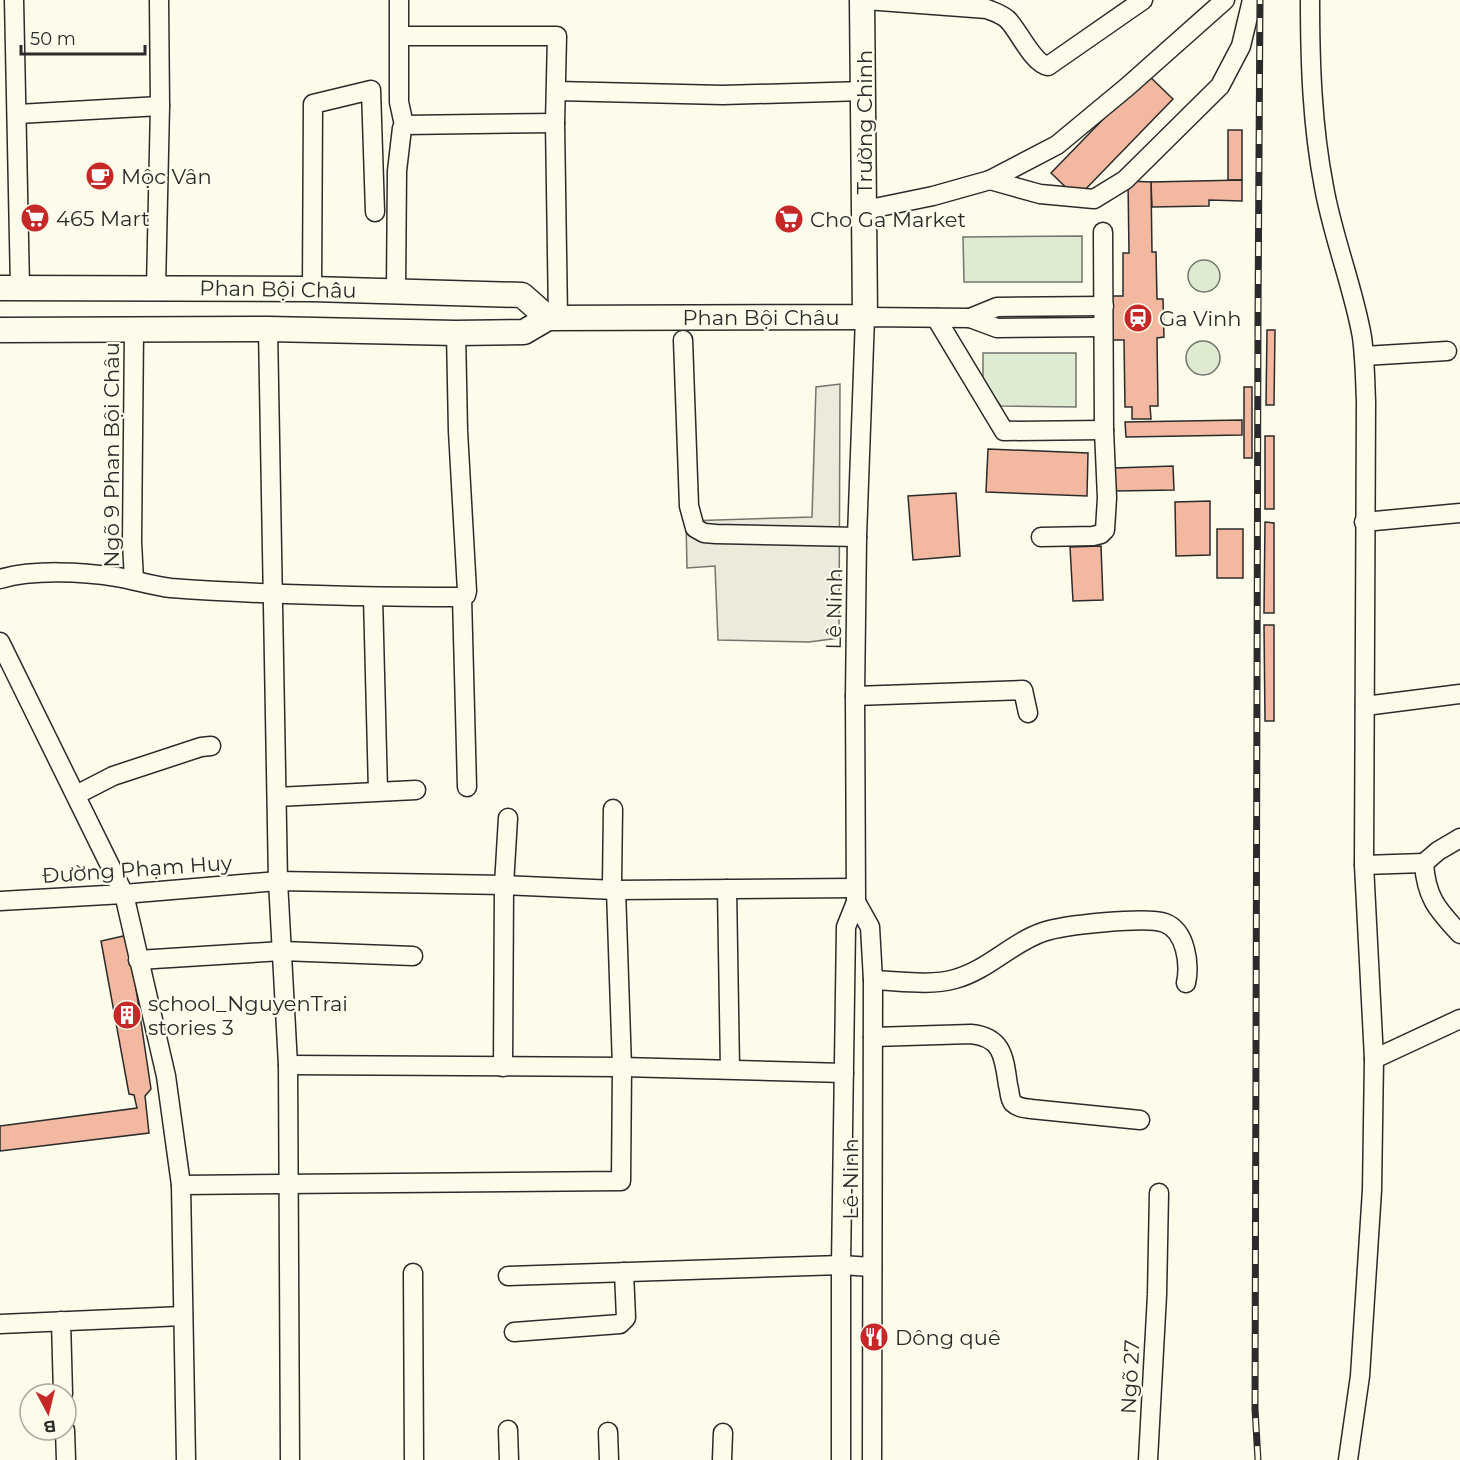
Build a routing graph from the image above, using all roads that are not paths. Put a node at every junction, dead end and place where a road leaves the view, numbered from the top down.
1 (14, 0) edge
2 (159, 0) edge
3 (399, 0) edge
4 (864, 0) edge
5 (1143, 0) edge
6 (1225, 0) edge
7 (1252, 0) edge
8 (1310, 0) edge
9 (400, 36) junction
10 (557, 91) junction
11 (864, 92) junction
12 (159, 106) junction
13 (18, 114) junction
14 (555, 123) junction
15 (404, 124) junction
16 (990, 180) junction
17 (865, 210) junction
18 (375, 212) dead end
19 (1103, 232) dead end
20 (10, 288) edge
21 (156, 288) junction
22 (312, 289) junction
23 (396, 291) junction
24 (1104, 306) junction
25 (553, 317) junction
26 (865, 317) junction
27 (936, 318) junction
28 (970, 318) junction
29 (1103, 327) junction
30 (268, 329) junction
31 (311, 329) junction
32 (0, 330) edge
33 (134, 330) junction
34 (456, 333) junction
35 (683, 340) dead end
36 (1447, 351) dead end
37 (1364, 356) junction
38 (1104, 430) junction
39 (1460, 513) edge
40 (1364, 522) junction
41 (857, 537) junction
42 (1041, 537) dead end
43 (0, 579) edge
44 (134, 580) junction
45 (273, 594) junction
46 (373, 597) junction
47 (462, 597) junction
48 (0, 642) edge
49 (1460, 694) edge
50 (855, 696) junction
51 (1365, 706) junction
52 (1029, 713) dead end
53 (211, 746) dead end
54 (467, 787) dead end
55 (416, 790) dead end
56 (378, 791) junction
57 (76, 795) junction
58 (277, 797) junction
59 (613, 809) dead end
60 (508, 818) dead end
61 (1460, 838) edge
62 (1424, 863) junction
63 (1364, 865) junction
64 (278, 880) junction
65 (504, 885) junction
66 (727, 889) junction
67 (616, 890) junction
68 (124, 894) junction
69 (855, 895) junction
70 (0, 901) edge
71 (1460, 934) edge
72 (282, 951) junction
73 (413, 956) dead end
74 (138, 960) junction
75 (873, 980) junction
76 (1186, 983) dead end
77 (1460, 1018) edge
78 (873, 1038) junction
79 (1374, 1059) junction
80 (288, 1065) junction
81 (503, 1067) junction
82 (622, 1067) junction
83 (730, 1069) junction
84 (844, 1073) junction
85 (1140, 1120) dead end
86 (288, 1183) junction
87 (181, 1185) junction
88 (1159, 1193) dead end
89 (841, 1266) junction
90 (872, 1267) junction
91 (624, 1272) junction
92 (412, 1273) dead end
93 (508, 1276) dead end
94 (183, 1316) junction
95 (61, 1322) junction
96 (0, 1324) edge
97 (514, 1332) dead end
98 (63, 1382) edge
99 (508, 1430) dead end
100 (608, 1432) dead end
101 (723, 1433) dead end
102 (65, 1442) edge
103 (66, 1460) edge
104 (186, 1460) edge
105 (290, 1460) edge
106 (414, 1460) edge
107 (509, 1460) edge
108 (609, 1460) edge
109 (722, 1460) edge
110 (841, 1460) edge
111 (872, 1460) edge
112 (1148, 1460) edge
113 (1348, 1460) edge

1 - 13 street
2 - 12 street
3 - 9 street
4 - 5 street
4 - 11 main road, Trường Chinh
6 - 16 street
7 - 16 street
8 - 37 street
9 - 10 street
9 - 15 street
10 - 11 street
10 - 14 street
11 - 17 main road, Trường Chinh
12 - 13 street
12 - 21 street
13 - 20 street
14 - 15 street
14 - 25 street
15 - 23 street
16 - 17 street
17 - 26 main road, Trường Chinh
18 - 22 street
19 - 24 street
20 - 21 main road, Phan Bội Châu
21 - 22 main road, Phan Bội Châu
22 - 23 main road, Phan Bội Châu
22 - 31 main road
23 - 25 main road, Phan Bội Châu
24 - 28 street
24 - 29 street
25 - 26 main road, Phan Bội Châu
25 - 34 main road, Phan Bội Châu
26 - 27 street
26 - 41 street, Lê Ninh
27 - 28 street
27 - 38 street
28 - 29 street
29 - 38 street
30 - 31 main road, Phan Bội Châu
30 - 33 main road, Phan Bội Châu
30 - 45 street
31 - 34 main road, Phan Bội Châu
32 - 33 main road, Phan Bội Châu
33 - 44 street, Ngõ 9 Phan Bội Châu
34 - 47 street
35 - 41 street
36 - 37 street
37 - 40 street
38 - 42 street
39 - 40 street
40 - 51 street
41 - 50 street, Lê Ninh
43 - 44 street
44 - 45 street
45 - 46 street
45 - 58 street
46 - 47 street
46 - 56 street
47 - 54 street
48 - 57 street
49 - 51 street
50 - 52 street
50 - 69 street, Lê Ninh
51 - 63 street
53 - 57 street
55 - 56 street
56 - 58 street
57 - 68 street
58 - 64 street
59 - 67 street
60 - 65 street
61 - 62 street
62 - 63 street
62 - 71 street
63 - 79 street
64 - 65 street, Đường Phạm Huy
64 - 68 street, Đường Phạm Huy
64 - 72 street
65 - 67 street, Đường Phạm Huy
65 - 81 street
66 - 67 street, Đường Phạm Huy
66 - 69 street, Đường Phạm Huy
66 - 83 street
67 - 82 street
68 - 70 street, Đường Phạm Huy
68 - 74 street
69 - 75 street, Lê Ninh
69 - 84 street, Lê Ninh
72 - 73 street
72 - 74 street
72 - 80 street
74 - 87 street
75 - 76 street
75 - 78 street, Lê Ninh
77 - 79 street
78 - 85 street
78 - 90 street, Lê Ninh
79 - 113 street
80 - 81 street
80 - 86 street
81 - 82 street
82 - 83 street
82 - 86 street
83 - 84 street
84 - 89 street, Lê Ninh
86 - 87 street
86 - 105 street
87 - 94 street
88 - 112 street, Ngõ 27
89 - 90 street
89 - 91 street
89 - 110 street, Lê Ninh
90 - 111 street, Lê Ninh
91 - 93 street
91 - 97 street
92 - 106 street
94 - 95 street
94 - 104 street
95 - 96 street
95 - 98 street
99 - 107 street
100 - 108 street
101 - 109 street
102 - 103 street

